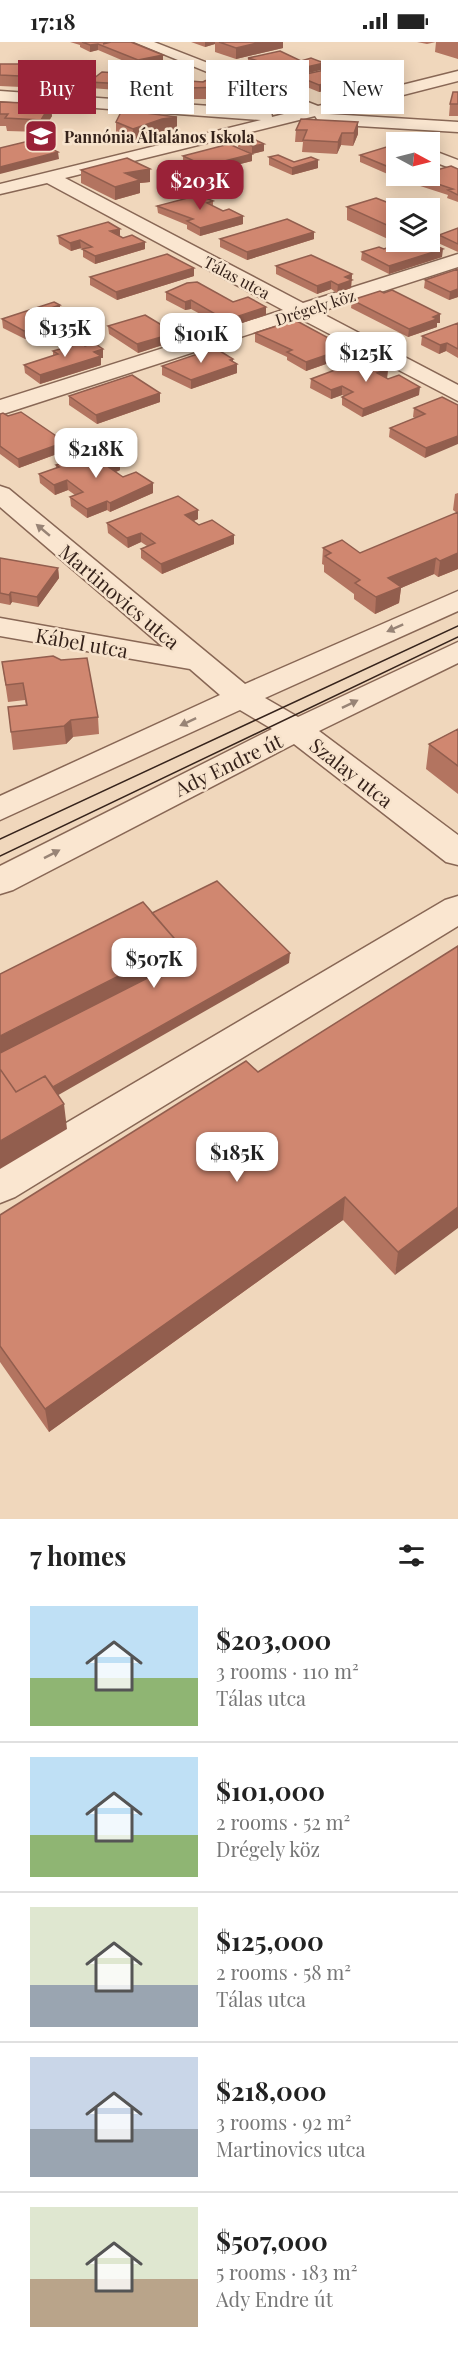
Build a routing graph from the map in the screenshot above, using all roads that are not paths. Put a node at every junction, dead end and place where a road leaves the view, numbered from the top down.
1 (141, 42) edge
2 (458, 76) edge
3 (0, 96) edge
4 (317, 111) junction
5 (296, 117) junction
6 (340, 120) junction
7 (458, 127) edge
8 (386, 138) edge
9 (440, 159) edge
10 (458, 166) edge
11 (49, 177) junction
12 (0, 189) edge
13 (458, 260) edge
14 (301, 311) junction
15 (458, 394) edge
16 (0, 408) edge
17 (0, 494) edge
18 (458, 600) edge
19 (0, 627) edge
20 (458, 651) edge
21 (200, 663) junction
22 (241, 697) junction
23 (297, 730) junction
24 (0, 809) edge
25 (458, 853) edge
26 (0, 880) edge
27 (458, 909) edge
28 (0, 1184) edge

1 - 4 street
2 - 4 street
3 - 5 street
4 - 5 street
4 - 6 street
5 - 6 street
5 - 11 street
6 - 7 street
6 - 8 street
9 - 10 street
11 - 12 street
11 - 14 street, Tálas utca
13 - 14 street, Drégely köz
14 - 15 street, Tálas utca
14 - 16 street, Drégely köz
21 -> 17 street, Martinovics utca
18 -> 22 street
19 - 21 street, Kábel utca
23 -> 20 street, Ady Endre út
21 - 22 street, Martinovics utca
22 - 23 street, Szalay utca
22 -> 24 street
23 - 25 street, Szalay utca
26 -> 23 street, Ady Endre út
27 - 28 street

